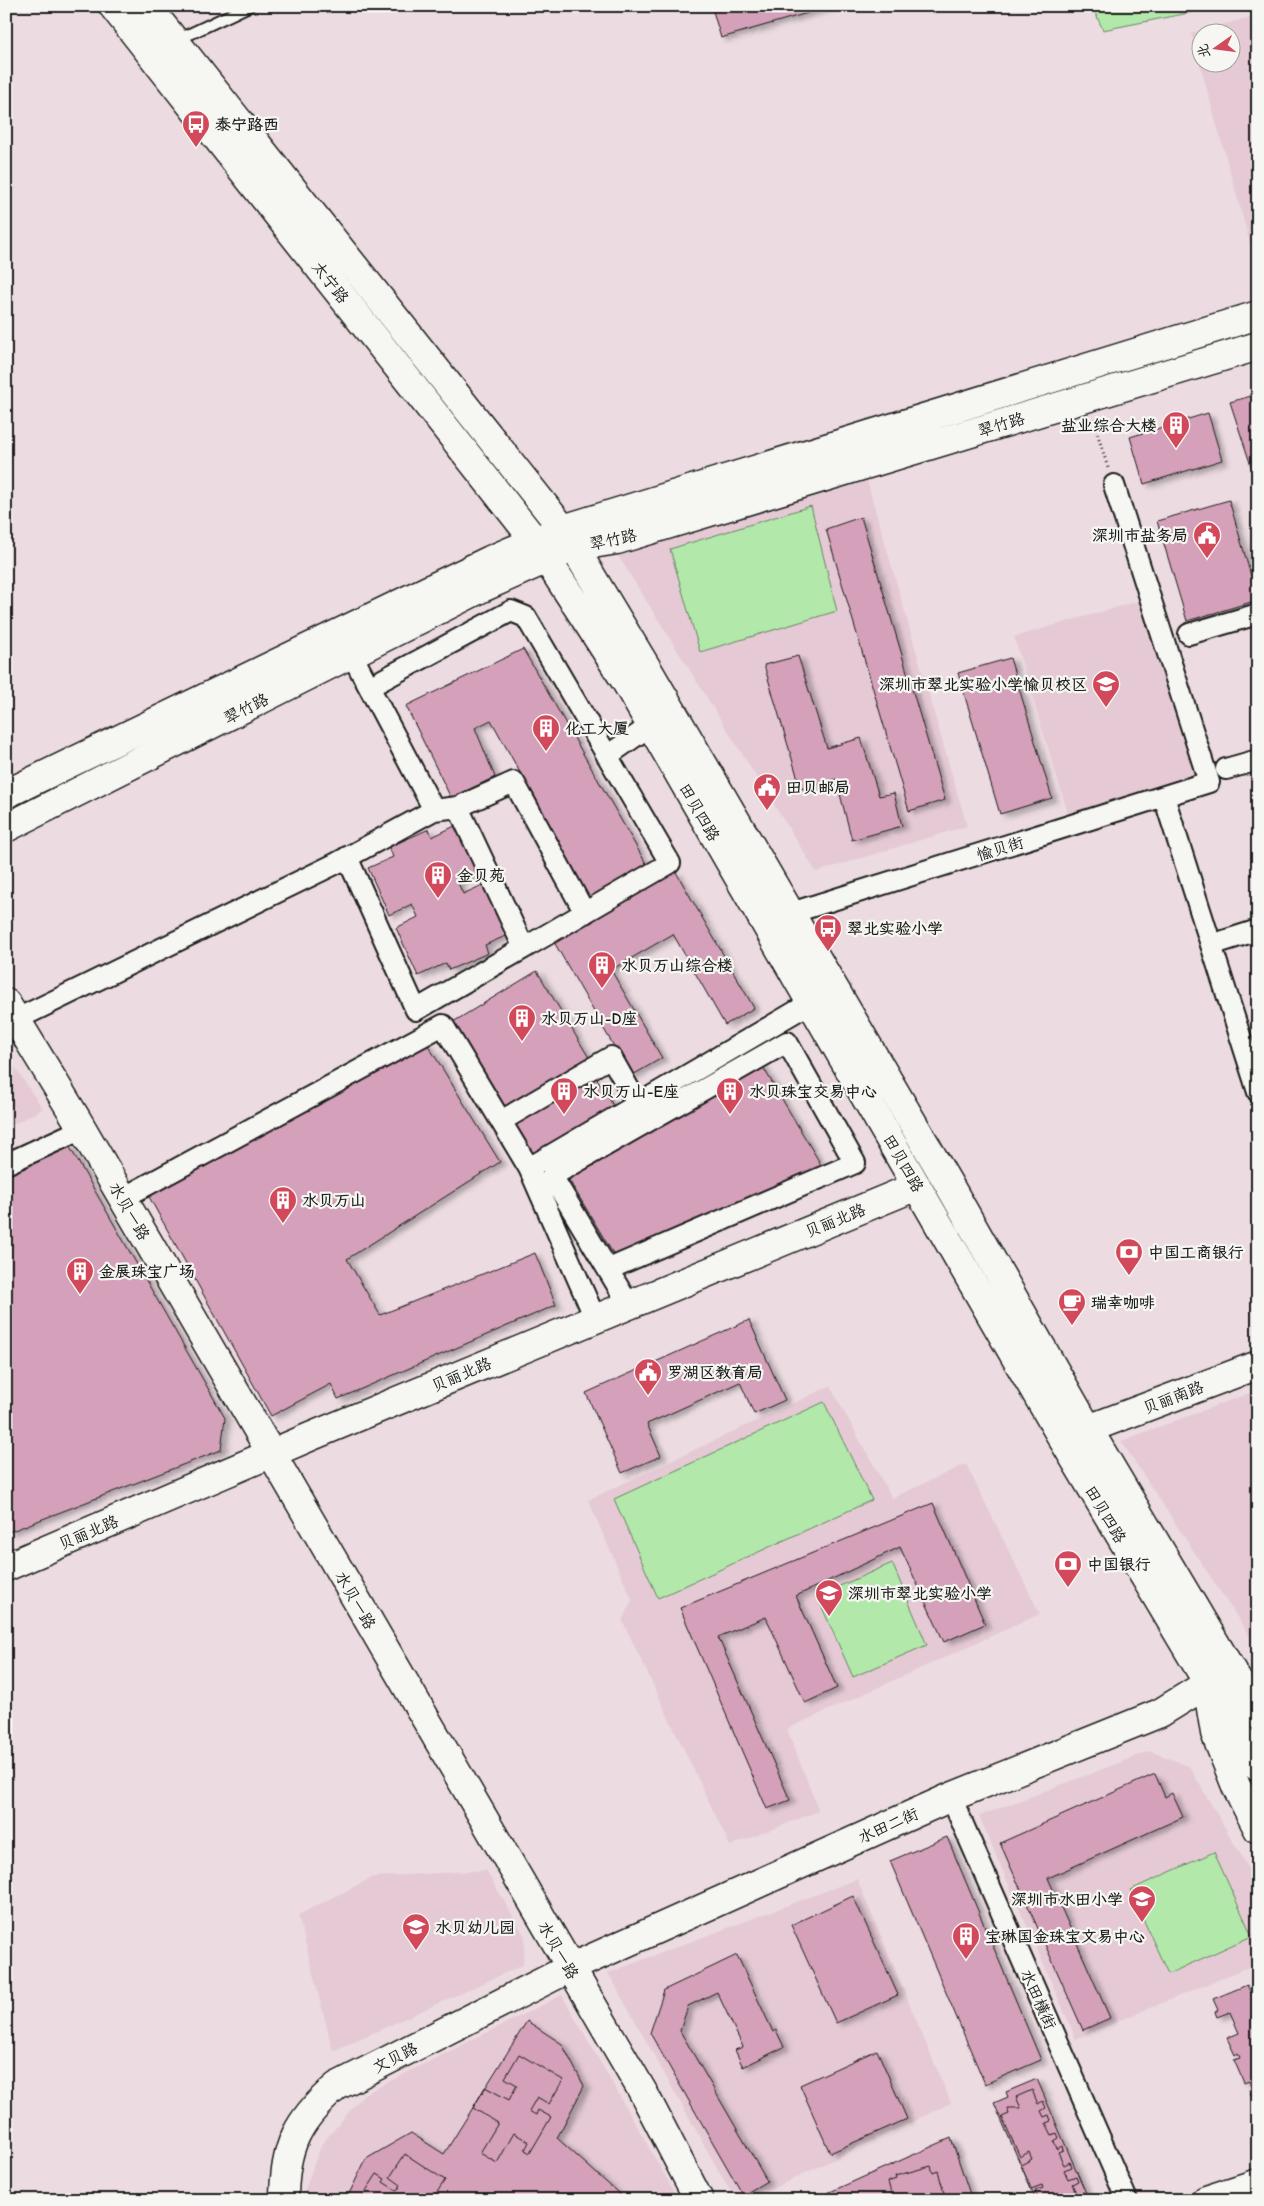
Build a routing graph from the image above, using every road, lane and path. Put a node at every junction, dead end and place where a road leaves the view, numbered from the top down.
1 (113, 6) edge
2 (147, 6) edge
3 (249, 6) edge
4 (165, 49) junction
5 (1258, 315) edge
6 (1258, 346) edge
7 (1087, 398) junction
8 (1105, 456) dead end
9 (1114, 485) dead end
10 (569, 538) junction
11 (541, 550) junction
12 (1258, 614) edge
13 (1189, 634) dead end
14 (352, 655) junction
15 (637, 676) junction
16 (368, 687) junction
17 (650, 726) junction
18 (607, 756) junction
19 (1258, 760) edge
20 (1226, 769) dead end
21 (6, 794) edge
22 (1164, 797) junction
23 (458, 807) junction
24 (434, 810) junction
25 (6, 828) edge
26 (347, 857) junction
27 (586, 913) junction
28 (791, 913) junction
29 (1258, 930) edge
30 (1211, 945) junction
31 (524, 948) junction
32 (812, 1002) junction
33 (12, 1011) edge
34 (1258, 1092) edge
35 (638, 1103) junction
36 (501, 1122) junction
37 (79, 1123) junction
38 (6, 1152) edge
39 (6, 1164) edge
40 (529, 1168) junction
41 (917, 1186) junction
42 (122, 1198) junction
43 (608, 1270) junction
44 (629, 1305) junction
45 (595, 1318) junction
46 (1258, 1365) edge
47 (1088, 1428) junction
48 (271, 1454) junction
49 (6, 1566) edge
50 (1230, 1670) junction
51 (1207, 1684) junction
52 (1258, 1694) edge
53 (1258, 1715) edge
54 (1258, 1767) edge
55 (951, 1797) junction
56 (1258, 1829) edge
57 (570, 1968) junction
58 (1258, 2183) edge
59 (284, 2200) edge
60 (699, 2200) edge
61 (1127, 2200) edge
62 (1206, 2200) edge

1 - 4 main road, 太宁路
2 - 4 main road, 太宁路
3 - 4 lane
4 - 10 main road, 太宁路
4 - 11 main road, 太宁路
5 - 10 main road, 翠竹路
6 - 7 main road, 翠竹路
7 - 8 path
7 - 10 main road, 翠竹路
9 - 22 street, 愉贝街
10 - 11 main road, 翠竹路
10 - 15 main road, 田贝四路
11 - 14 main road, 翠竹路
11 - 15 main road, 田贝四路
11 - 21 main road, 翠竹路
12 - 13 street
14 - 16 street
14 - 25 main road, 翠竹路
15 - 17 main road, 田贝四路
15 - 28 main road, 田贝四路
16 - 18 street
16 - 24 street
17 - 18 street
17 - 32 main road, 田贝四路
18 - 27 street
19 - 20 street
22 - 28 street, 愉贝街
22 - 30 street
23 - 24 street
23 - 27 street
23 - 31 street
24 - 26 street
26 - 31 street
26 - 33 street
27 - 31 street
28 - 47 main road, 田贝四路
29 - 30 street
30 - 34 street
32 - 35 street
32 - 41 main road, 田贝四路
33 - 37 main road, 水贝一路
35 - 36 street
35 - 40 street
36 - 40 street
36 - 42 street
37 - 38 street
37 - 39 street
37 - 42 main road, 水贝一路
40 - 45 street
41 - 44 main road, 贝丽北路
41 - 51 main road, 田贝四路
42 - 48 main road, 水贝一路
43 - 43 street
43 - 44 street
44 - 45 main road, 贝丽北路
45 - 48 main road, 贝丽北路
46 - 47 main road, 贝丽南路
47 - 50 main road, 田贝四路
48 - 49 main road, 贝丽北路
48 - 57 main road, 水贝一路
50 - 52 main road
50 - 53 main road, 田贝四路
51 - 54 main road, 田贝四路
51 - 55 main road, 水田二街
51 - 56 main road
55 - 57 main road, 水田二街
55 - 61 street, 水田横街
57 - 59 main road, 文贝路
57 - 60 main road, 水贝一路
58 - 62 main road

